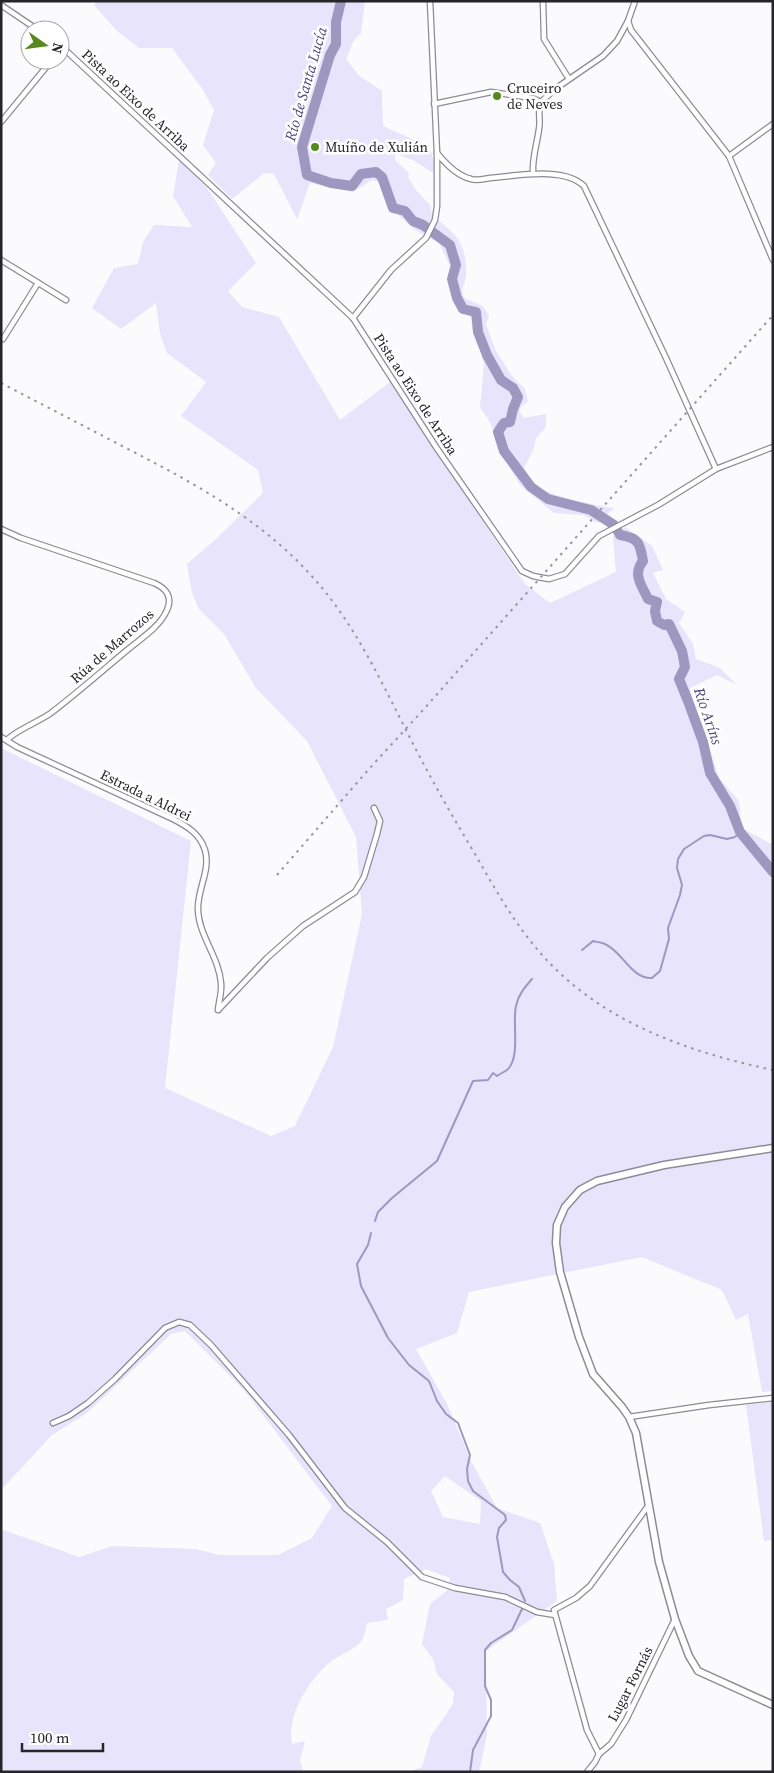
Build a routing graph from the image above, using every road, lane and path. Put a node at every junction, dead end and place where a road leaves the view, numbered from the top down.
1 (430, 1) edge
2 (543, 1) edge
3 (635, 1) edge
4 (1, 5) edge
5 (23, 20) edge
6 (628, 21) junction
7 (70, 55) edge
8 (44, 70) edge
9 (569, 79) junction
10 (540, 102) junction
11 (434, 104) junction
12 (1, 122) edge
13 (773, 124) edge
14 (437, 153) junction
15 (729, 156) junction
16 (533, 173) junction
17 (1, 260) edge
18 (773, 260) edge
19 (38, 283) junction
20 (66, 300) dead end
21 (353, 318) junction
22 (3, 339) dead end
23 (773, 447) edge
24 (716, 469) junction
25 (1, 529) edge
26 (1, 738) edge
27 (7, 740) junction
28 (374, 808) dead end
29 (773, 1148) edge
30 (773, 1398) edge
31 (629, 1417) junction
32 (53, 1423) dead end
33 (649, 1505) junction
34 (555, 1615) junction
35 (675, 1619) junction
36 (773, 1705) edge
37 (599, 1754) junction
38 (587, 1772) edge

1 - 11 street
2 - 9 street
3 - 6 street
4 - 5 street
6 - 9 street
6 - 15 street
7 - 21 street, Pista ao Eixo de Arriba
8 - 12 street
9 - 10 street
10 - 11 street
10 - 16 street
11 - 14 street
13 - 15 street
14 - 16 street
14 - 21 street
15 - 18 street
16 - 24 street
17 - 19 street
19 - 20 street
19 - 22 street
21 - 24 street, Pista ao Eixo de Arriba
23 - 24 street, Pista ao Eixo de Arriba
25 - 27 street, Rúa de Marrozos
26 - 27 street, Estrada a Aldrei
27 - 28 street, Estrada a Aldrei
29 - 31 street
30 - 31 street
31 - 33 street
32 - 34 street
33 - 34 street
33 - 35 street
34 - 37 street
35 - 36 street
35 - 37 street, Lugar Fornás
37 - 38 street, Lugar Fornás

